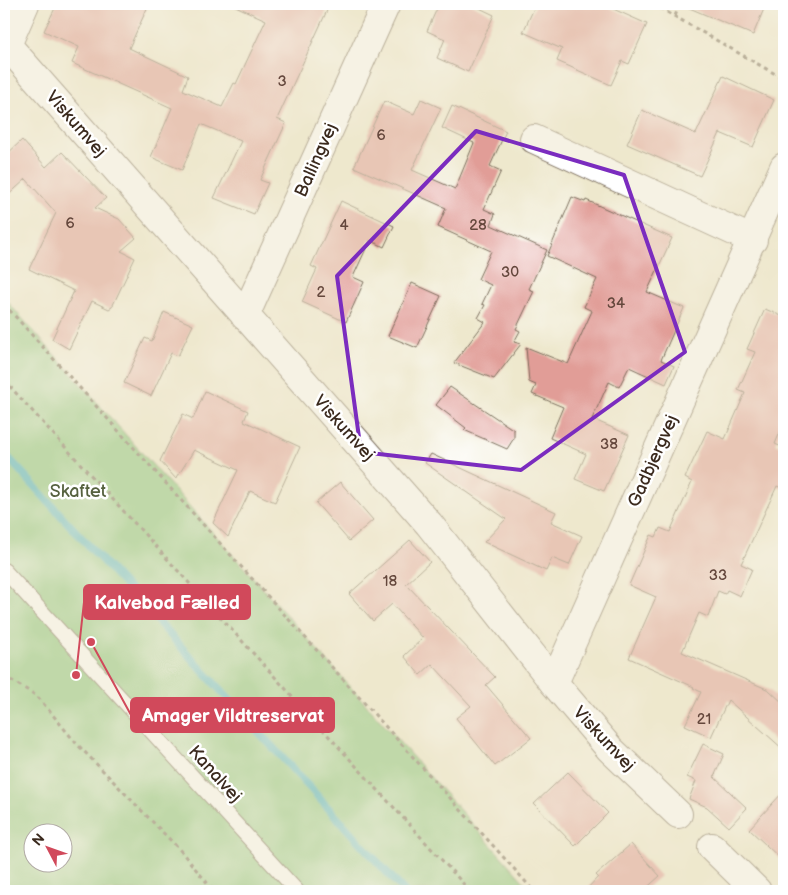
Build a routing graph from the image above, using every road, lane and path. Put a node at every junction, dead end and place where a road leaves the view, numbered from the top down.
1 (25, 4) edge
2 (386, 4) edge
3 (653, 4) edge
4 (680, 4) edge
5 (674, 16) junction
6 (784, 79) edge
7 (534, 139) dead end
8 (784, 167) edge
9 (753, 240) junction
10 (4, 304) edge
11 (246, 316) junction
12 (4, 380) edge
13 (4, 570) edge
14 (4, 676) edge
15 (554, 683) junction
16 (678, 814) dead end
17 (712, 847) dead end
18 (214, 891) edge
19 (297, 891) edge
20 (470, 891) edge
21 (534, 891) edge
22 (757, 891) edge

1 - 11 street, Viskumvej
2 - 11 street, Ballingvej
3 - 5 path
4 - 5 path
5 - 6 path
7 - 9 street
8 - 9 street, Gadbjergvej
9 - 15 street, Gadbjergvej
10 - 21 path
11 - 15 street, Viskumvej
12 - 20 path
13 - 19 lane, Kanalvej
14 - 18 path
15 - 16 street, Viskumvej
17 - 22 street

